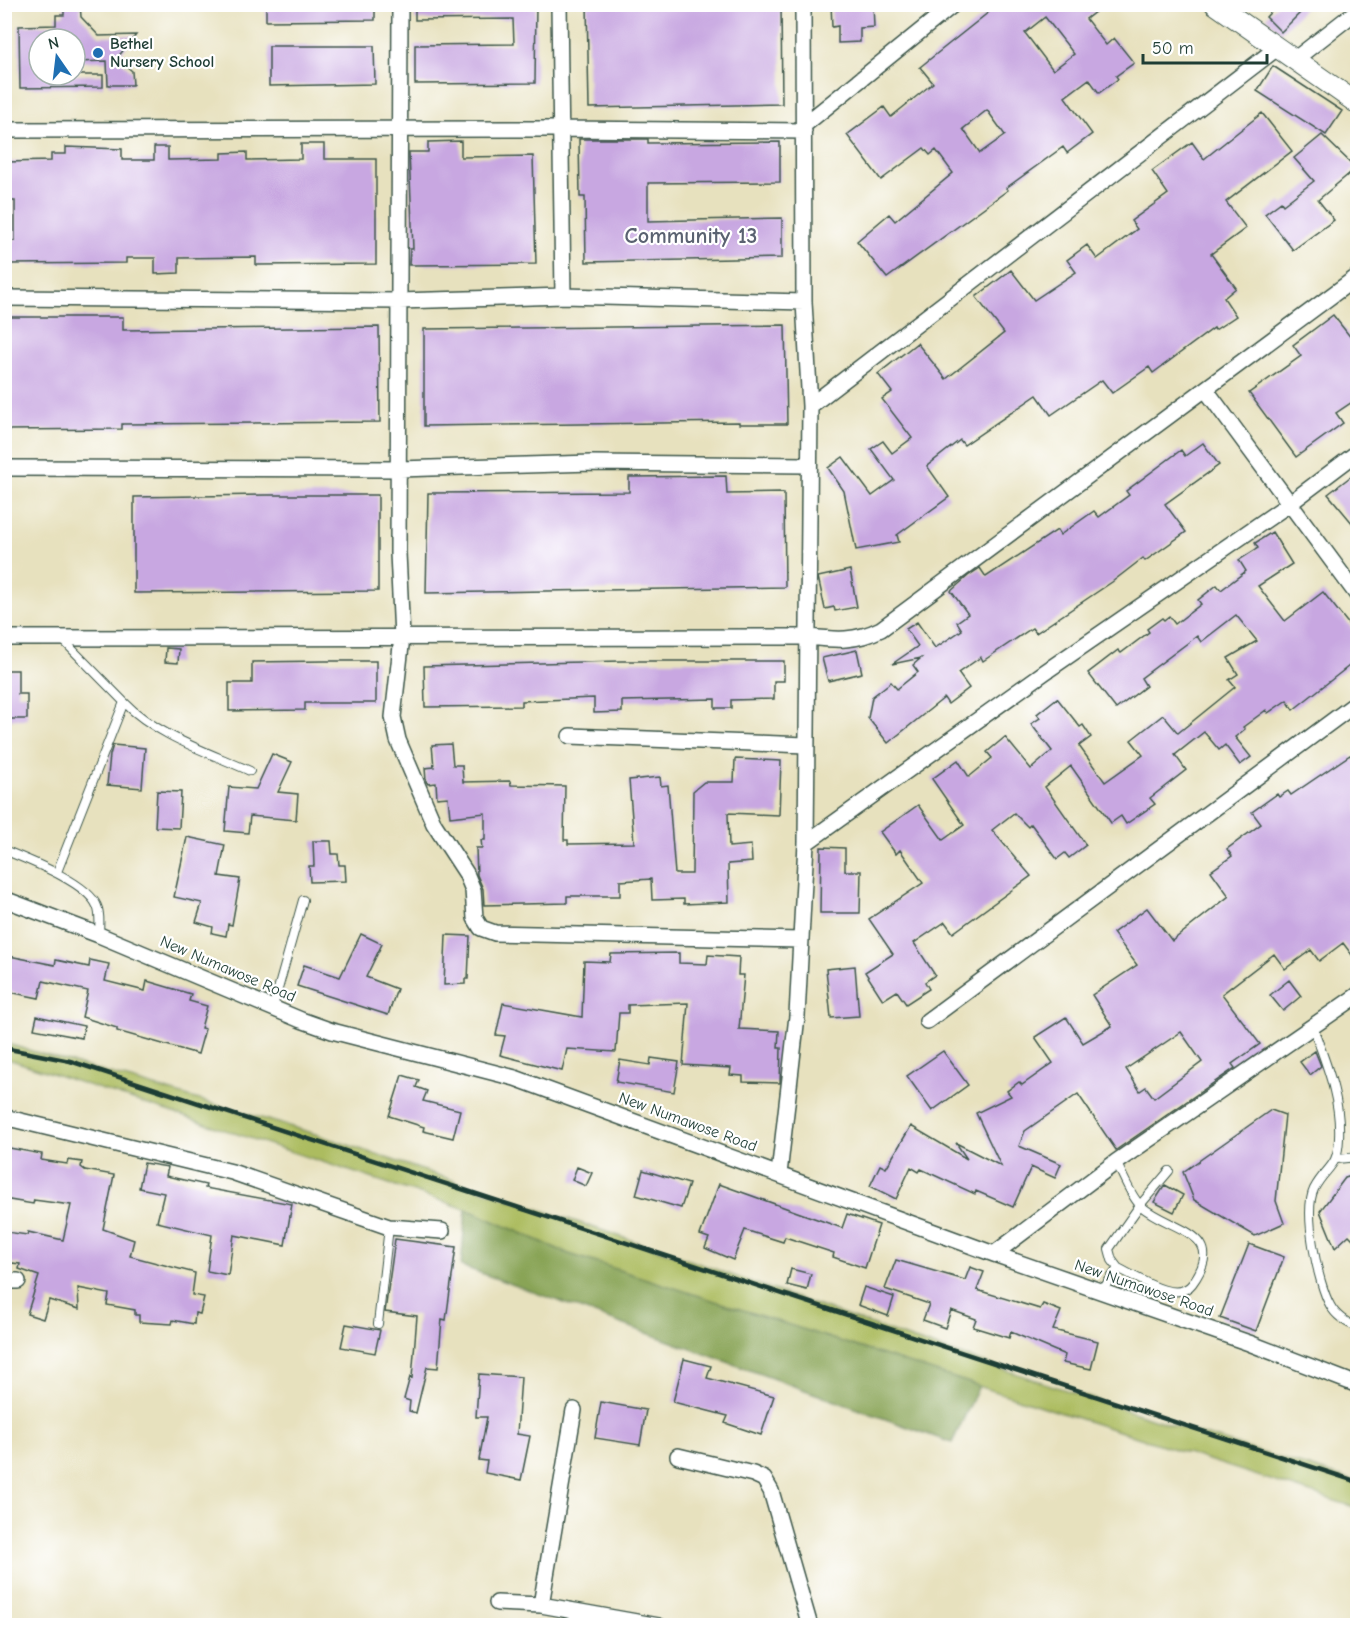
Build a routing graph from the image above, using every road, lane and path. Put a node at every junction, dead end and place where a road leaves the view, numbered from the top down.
1 (400, 4) edge
2 (559, 4) edge
3 (803, 4) edge
4 (954, 4) edge
5 (1215, 4) edge
6 (1358, 10) edge
7 (1276, 48) junction
8 (1294, 60) junction
9 (1358, 104) edge
10 (559, 129) junction
11 (804, 129) junction
12 (4, 130) edge
13 (399, 130) junction
14 (1358, 276) edge
15 (563, 296) junction
16 (4, 298) edge
17 (399, 301) junction
18 (804, 302) junction
19 (1206, 390) junction
20 (810, 406) junction
21 (1358, 452) edge
22 (808, 465) junction
23 (4, 468) edge
24 (400, 469) junction
25 (1289, 504) junction
26 (1358, 596) edge
27 (402, 637) junction
28 (809, 637) junction
29 (4, 638) edge
30 (60, 638) junction
31 (124, 702) junction
32 (1358, 702) edge
33 (570, 736) dead end
34 (806, 745) junction
35 (250, 771) dead end
36 (806, 843) junction
37 (4, 850) edge
38 (57, 872) junction
39 (4, 899) edge
40 (303, 900) dead end
41 (99, 935) junction
42 (800, 940) junction
43 (1358, 994) edge
44 (273, 1007) junction
45 (927, 1021) dead end
46 (1313, 1027) junction
47 (4, 1117) edge
48 (1358, 1157) edge
49 (1337, 1159) junction
50 (1116, 1162) junction
51 (1169, 1172) dead end
52 (779, 1174) junction
53 (1140, 1205) junction
54 (389, 1227) junction
55 (442, 1231) dead end
56 (994, 1254) junction
57 (1118, 1268) junction
58 (1101, 1292) junction
59 (378, 1324) dead end
60 (1358, 1327) edge
61 (1358, 1385) edge
62 (574, 1410) dead end
63 (678, 1456) dead end
64 (497, 1603) dead end
65 (541, 1605) junction
66 (659, 1626) edge
67 (810, 1626) edge

1 - 13 street
2 - 10 street
3 - 11 street
4 - 11 street
5 - 7 street
6 - 8 street
7 - 8 street
7 - 20 street
8 - 9 street
10 - 11 street
10 - 13 street
10 - 15 street
11 - 18 street
12 - 13 street
13 - 17 street
14 - 19 street
15 - 17 street
15 - 18 street
16 - 17 street
17 - 24 street
18 - 20 street
19 - 25 street
19 - 28 street
20 - 22 street
21 - 25 street
22 - 24 street
22 - 28 street
23 - 24 street
24 - 27 street
25 - 26 street
25 - 36 street
27 - 28 street
27 - 30 street
27 - 42 street
28 - 34 street
29 - 30 street
30 - 31 lane
31 - 35 lane
31 - 38 lane
32 - 45 street
33 - 34 street
34 - 36 street
36 - 42 street
37 - 38 lane
38 - 41 lane
39 - 41 street, New Numawose Road
40 - 44 lane
41 - 44 street, New Numawose Road
42 - 52 street
43 - 46 street
44 - 52 street, New Numawose Road
46 - 49 lane
46 - 50 street
47 - 54 street
48 - 49 lane
49 - 60 lane
50 - 53 lane
50 - 56 street
51 - 53 lane
52 - 56 street, New Numawose Road
53 - 57 lane
53 - 57 lane
54 - 55 street
54 - 59 lane
56 - 58 street, New Numawose Road
57 - 58 lane
58 - 61 street, New Numawose Road
62 - 65 street
63 - 67 street
64 - 65 street
65 - 66 street

